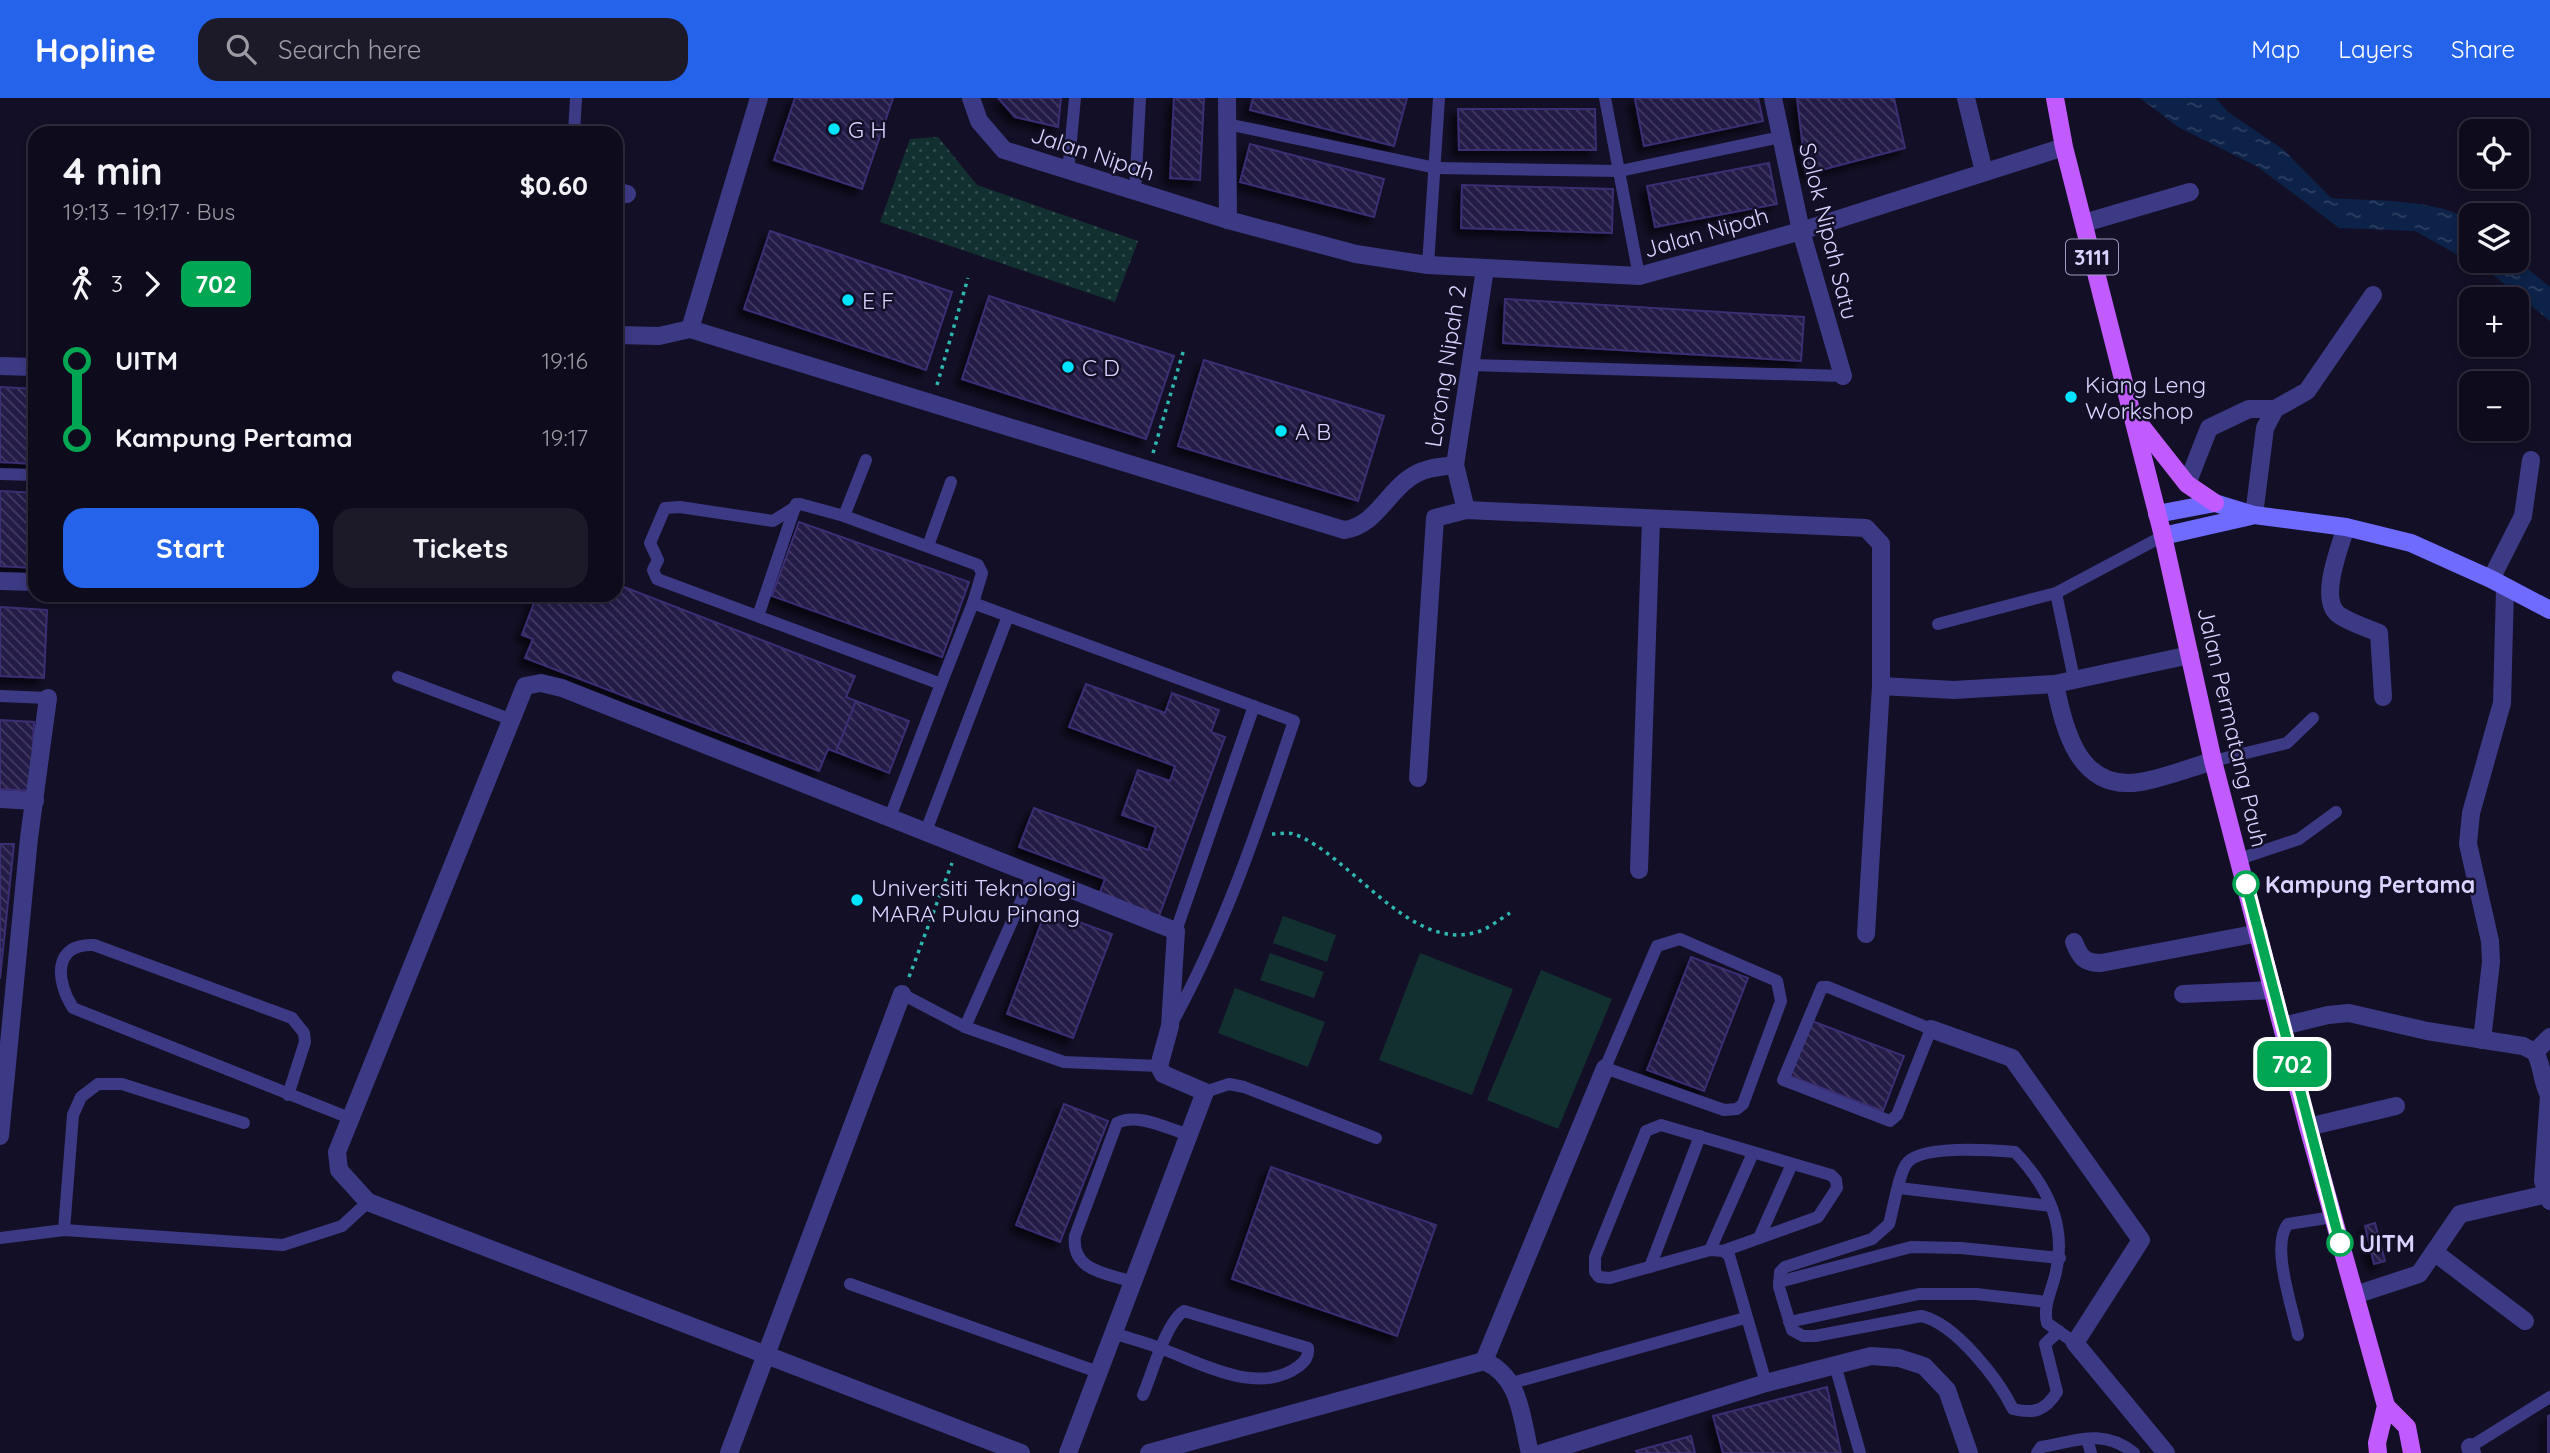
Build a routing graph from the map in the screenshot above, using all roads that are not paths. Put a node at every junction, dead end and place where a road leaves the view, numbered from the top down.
1 (576, 98) edge
2 (759, 98) edge
3 (971, 98) edge
4 (1074, 98) edge
5 (1140, 98) edge
6 (1227, 98) edge
7 (1439, 98) edge
8 (1605, 98) edge
9 (1773, 98) edge
10 (1966, 98) edge
11 (2054, 98) edge
12 (1227, 124) junction
13 (574, 126) edge
14 (1780, 137) junction
15 (2064, 147) junction
16 (1436, 168) junction
17 (1620, 171) junction
18 (1068, 172) junction
19 (1984, 172) junction
20 (1135, 192) junction
21 (2190, 192) dead end
22 (1228, 220) junction
23 (2084, 223) junction
24 (1801, 231) junction
25 (1428, 265) junction
26 (1485, 269) junction
27 (1639, 276) junction
28 (2373, 295) dead end
29 (690, 329) junction
30 (623, 335) edge
31 (1471, 365) junction
32 (0, 366) edge
33 (28, 367) edge
34 (1843, 376) joint
35 (2275, 409) junction
36 (2132, 415) junction
37 (866, 460) dead end
38 (2531, 460) dead end
39 (1455, 465) junction
40 (0, 474) edge
41 (28, 475) edge
42 (951, 482) dead end
43 (2187, 484) junction
44 (2215, 503) junction
45 (797, 504) junction
46 (1466, 510) junction
47 (2158, 514) junction
48 (2254, 515) junction
49 (844, 516) junction
50 (1651, 520) junction
51 (2346, 527) junction
52 (2163, 536) junction
53 (928, 545) junction
54 (0, 581) edge
55 (28, 582) edge
56 (2498, 584) junction
57 (2056, 593) junction
58 (973, 603) junction
59 (2550, 610) edge
60 (758, 616) junction
61 (1008, 616) junction
62 (1938, 624) dead end
63 (2190, 655) junction
64 (398, 677) dead end
65 (2074, 679) junction
66 (941, 684) junction
67 (2055, 684) junction
68 (1881, 686) junction
69 (0, 696) edge
70 (2383, 697) dead end
71 (48, 698) joint
72 (1254, 706) junction
73 (2313, 718) dead end
74 (512, 720) junction
75 (2213, 761) junction
76 (1418, 778) dead end
77 (0, 799) edge
78 (35, 801) junction
79 (2336, 812) dead end
80 (890, 817) junction
81 (926, 831) junction
82 (2239, 859) junction
83 (1639, 870) dead end
84 (1033, 874) junction
85 (1176, 931) junction
86 (2259, 933) junction
87 (1866, 934) dead end
88 (2074, 942) dead end
89 (2273, 990) junction
90 (902, 995) joint
91 (2183, 995) dead end
92 (1170, 1026) junction
93 (2283, 1026) junction
94 (965, 1027) junction
95 (1931, 1029) junction
96 (2550, 1037) edge
97 (2482, 1040) junction
98 (2535, 1052) junction
99 (1159, 1066) junction
100 (1605, 1068) junction
101 (1205, 1092) junction
102 (288, 1095) junction
103 (2549, 1096) edge
104 (2396, 1106) dead end
105 (352, 1119) junction
106 (244, 1123) dead end
107 (2308, 1127) junction
108 (1189, 1135) junction
109 (0, 1136) edge
110 (1700, 1136) junction
111 (1376, 1138) dead end
112 (1754, 1153) junction
113 (1792, 1164) junction
114 (1899, 1188) junction
115 (2548, 1198) edge
116 (368, 1202) junction
117 (2051, 1206) junction
118 (2333, 1217) junction
119 (64, 1230) junction
120 (0, 1238) edge
121 (1759, 1238) junction
122 (1717, 1250) junction
123 (2434, 1252) junction
124 (2060, 1258) junction
125 (1650, 1267) junction
126 (1133, 1282) junction
127 (1779, 1282) junction
128 (850, 1284) dead end
129 (2355, 1295) junction
130 (2047, 1302) junction
131 (1745, 1318) junction
132 (2525, 1321) dead end
133 (1789, 1322) junction
134 (2059, 1331) junction
135 (1114, 1333) junction
136 (2298, 1335) dead end
137 (2075, 1343) junction
138 (1162, 1348) junction
139 (767, 1354) junction
140 (1484, 1361) junction
141 (1835, 1365) junction
142 (1098, 1372) junction
143 (1512, 1383) junction
144 (1766, 1383) junction
145 (1143, 1395) dead end
146 (2550, 1397) edge
147 (2386, 1406) junction
148 (2087, 1439) junction
149 (2471, 1450) edge
150 (729, 1453) edge
151 (1021, 1453) edge
152 (1068, 1453) edge
153 (1149, 1453) edge
154 (1530, 1453) edge
155 (1542, 1453) edge
156 (1860, 1453) edge
157 (1969, 1453) edge
158 (2037, 1453) edge
159 (2091, 1453) edge
160 (2134, 1453) edge
161 (2166, 1453) edge
162 (2378, 1453) edge
163 (2412, 1453) edge

1 - 13 lane
2 - 29 street
3 - 18 street, Jalan Nipah
4 - 18 lane
5 - 20 lane
6 - 12 street
7 - 16 lane
8 - 17 lane
9 - 14 street, Solok Nipah Satu
10 - 19 street
11 - 15 main road, Jalan Permatang Pauh / 3111
12 - 16 lane
12 - 22 street
14 - 17 lane
14 - 24 street, Solok Nipah Satu
15 - 19 street, Jalan Nipah
15 - 23 main road, Jalan Permatang Pauh / 3111
16 - 17 lane
16 - 25 lane
17 - 27 lane
18 - 20 street, Jalan Nipah
19 - 24 street, Jalan Nipah
20 - 22 street, Jalan Nipah
21 - 23 street
22 - 25 street, Jalan Nipah
23 - 36 main road, Jalan Permatang Pauh / 3111
24 - 27 street, Jalan Nipah
24 - 34 street, Solok Nipah Satu
25 - 26 street, Jalan Nipah
26 - 27 street, Jalan Nipah
26 - 31 street, Lorong Nipah 2
28 - 35 street
29 - 30 street
29 - 39 street
31 - 34 lane
31 - 39 street, Lorong Nipah 2
32 - 33 street
35 - 43 street
35 - 48 street
36 - 43 main road
36 - 47 main road, Jalan Permatang Pauh / 3111
37 - 49 lane
38 - 56 street
39 - 46 street, Lorong Nipah 2
40 - 41 lane
42 - 53 lane
43 - 44 main road
44 - 47 main road
44 - 48 main road
45 - 49 lane
45 - 60 lane
45 - 60 lane
46 - 50 street
46 - 76 street
47 - 52 main road, Jalan Permatang Pauh / 3111
48 - 51 main road
48 - 52 main road
49 - 53 lane
50 - 68 street
50 - 83 street
51 - 56 main road
51 - 70 street
52 - 57 lane
52 - 63 main road, Jalan Permatang Pauh / 3111
53 - 58 lane
54 - 55 street
56 - 59 main road
56 - 97 street
57 - 62 lane
57 - 65 lane
58 - 61 lane
58 - 66 lane
60 - 66 lane
61 - 72 lane
61 - 81 lane
63 - 65 street
63 - 75 main road, Jalan Permatang Pauh / 3111
64 - 74 lane
65 - 67 street
66 - 80 lane
67 - 68 street
67 - 75 street
68 - 87 street
69 - 71 lane
71 - 78 street
72 - 85 lane
72 - 92 lane
73 - 75 lane
74 - 80 street
74 - 105 street
75 - 82 main road, Jalan Permatang Pauh / 3111
77 - 78 street
78 - 109 street
79 - 82 lane
80 - 81 street
81 - 84 street
82 - 86 main road, Jalan Permatang Pauh / 3111
84 - 85 street
84 - 94 lane
85 - 92 street
86 - 88 street
86 - 89 main road, Jalan Permatang Pauh / 3111
89 - 91 street
89 - 93 main road, Jalan Permatang Pauh / 3111
90 - 94 lane
90 - 139 street
92 - 99 street
93 - 97 street
93 - 107 main road, Jalan Permatang Pauh / 3111
94 - 99 lane
95 - 95 lane
95 - 137 street
96 - 98 street
97 - 98 street
98 - 103 street
99 - 101 street
100 - 100 lane
100 - 140 street
101 - 108 street
101 - 111 lane
102 - 102 lane
102 - 105 lane
103 - 115 street
104 - 107 street
105 - 116 street
106 - 119 lane
107 - 118 main road, Jalan Permatang Pauh / 3111
108 - 126 street
108 - 126 lane
110 - 112 lane
110 - 125 lane
110 - 125 lane
112 - 113 lane
112 - 122 lane
113 - 121 lane
113 - 121 lane
114 - 117 lane
114 - 117 lane
114 - 127 lane
115 - 123 street
116 - 119 lane
116 - 139 street
117 - 124 lane
118 - 129 main road, Jalan Permatang Pauh / 3111
118 - 136 lane
119 - 120 lane
121 - 122 lane
122 - 125 lane
122 - 131 lane
123 - 129 street
123 - 132 street
124 - 127 lane
124 - 130 lane
126 - 135 street
127 - 133 lane
128 - 142 lane
129 - 147 main road, Jalan Permatang Pauh / 3111
130 - 133 lane
130 - 134 lane
131 - 143 lane
131 - 144 lane
133 - 134 lane
134 - 137 lane
135 - 138 lane
135 - 142 street
137 - 161 street
138 - 138 lane
138 - 145 lane
139 - 150 street
139 - 151 street
140 - 143 street
140 - 153 street
141 - 144 street
141 - 156 lane
141 - 157 street
142 - 152 street
143 - 154 street
144 - 155 street
146 - 149 lane
147 - 162 main road, Jalan Permatang Pauh / 3111
147 - 163 main road, Jalan Permatang Pauh / 3111
148 - 158 lane
148 - 159 lane
148 - 160 lane

